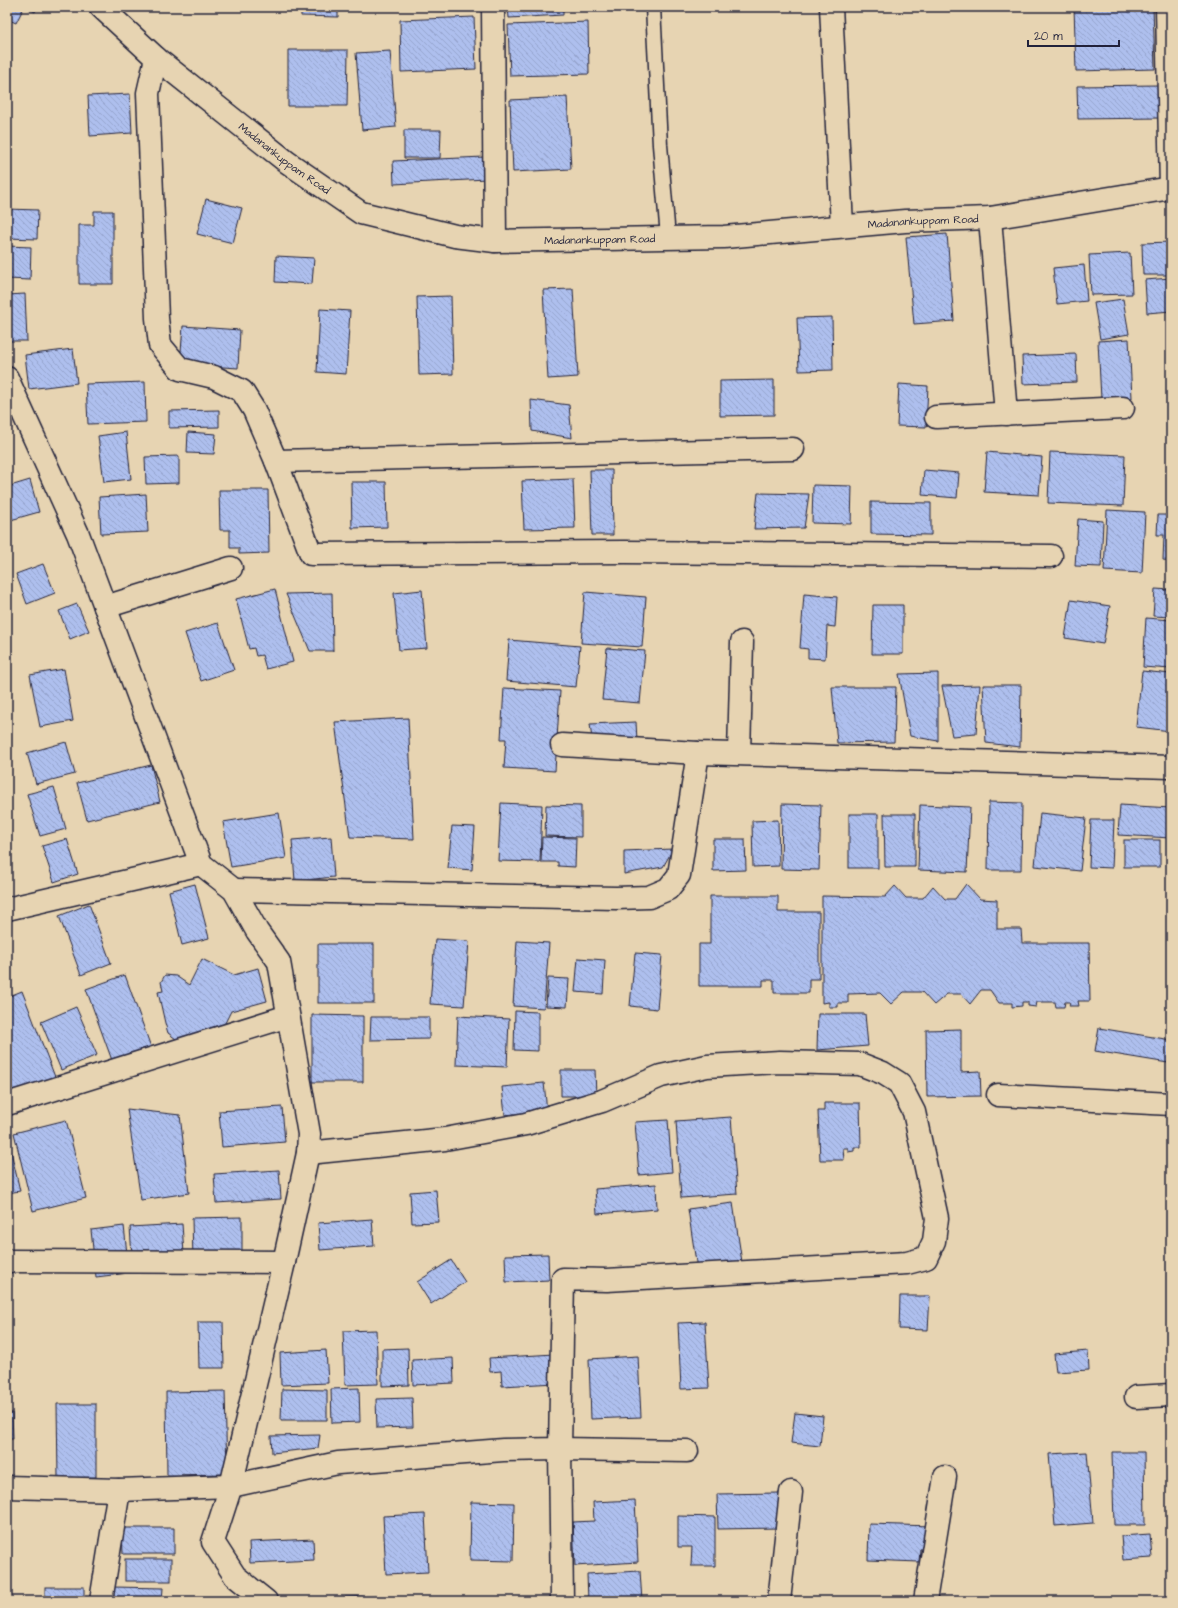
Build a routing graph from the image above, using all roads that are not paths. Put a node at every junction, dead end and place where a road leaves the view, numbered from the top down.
1 (101, 7) edge
2 (493, 7) edge
3 (653, 7) edge
4 (831, 7) edge
5 (1167, 7) edge
6 (156, 58) junction
7 (1171, 188) edge
8 (990, 218) junction
9 (842, 226) junction
10 (668, 237) junction
11 (495, 241) junction
12 (7, 378) edge
13 (1123, 408) dead end
14 (1006, 414) junction
15 (936, 417) dead end
16 (793, 449) dead end
17 (276, 461) junction
18 (1051, 556) dead end
19 (231, 568) dead end
20 (105, 607) junction
21 (742, 642) dead end
22 (562, 745) dead end
23 (698, 753) junction
24 (739, 753) junction
25 (1171, 767) edge
26 (201, 864) junction
27 (234, 890) junction
28 (7, 909) edge
29 (288, 1016) junction
30 (998, 1095) dead end
31 (7, 1104) edge
32 (1171, 1104) edge
33 (308, 1153) junction
34 (7, 1261) edge
35 (284, 1262) junction
36 (1171, 1395) edge
37 (1136, 1397) dead end
38 (560, 1449) junction
39 (687, 1452) dead end
40 (945, 1477) dead end
41 (231, 1486) junction
42 (7, 1487) edge
43 (119, 1490) junction
44 (790, 1492) dead end
45 (101, 1601) edge
46 (266, 1601) edge
47 (562, 1601) edge
48 (779, 1601) edge
49 (925, 1601) edge

1 - 6 street, Madanankuppam Road
2 - 11 street
3 - 10 lane
4 - 9 street
5 - 7 street
6 - 11 street, Madanankuppam Road
6 - 17 street
7 - 8 street, Madanankuppam Road
8 - 9 street, Madanankuppam Road
8 - 14 street
9 - 10 street, Madanankuppam Road
10 - 11 street, Madanankuppam Road
12 - 20 street
13 - 14 street
14 - 15 street
16 - 17 street
17 - 18 street
19 - 20 street
20 - 26 street
21 - 24 street
22 - 23 street
23 - 24 street
23 - 27 street
24 - 25 street
26 - 27 street
26 - 28 street
27 - 29 street
29 - 31 street
29 - 33 street
30 - 32 street
33 - 35 street
33 - 38 street
34 - 35 street
35 - 41 street
36 - 37 street
38 - 39 street
38 - 41 street
38 - 47 street
40 - 49 street
41 - 43 street
41 - 46 street
42 - 43 street
43 - 45 street
44 - 48 street

